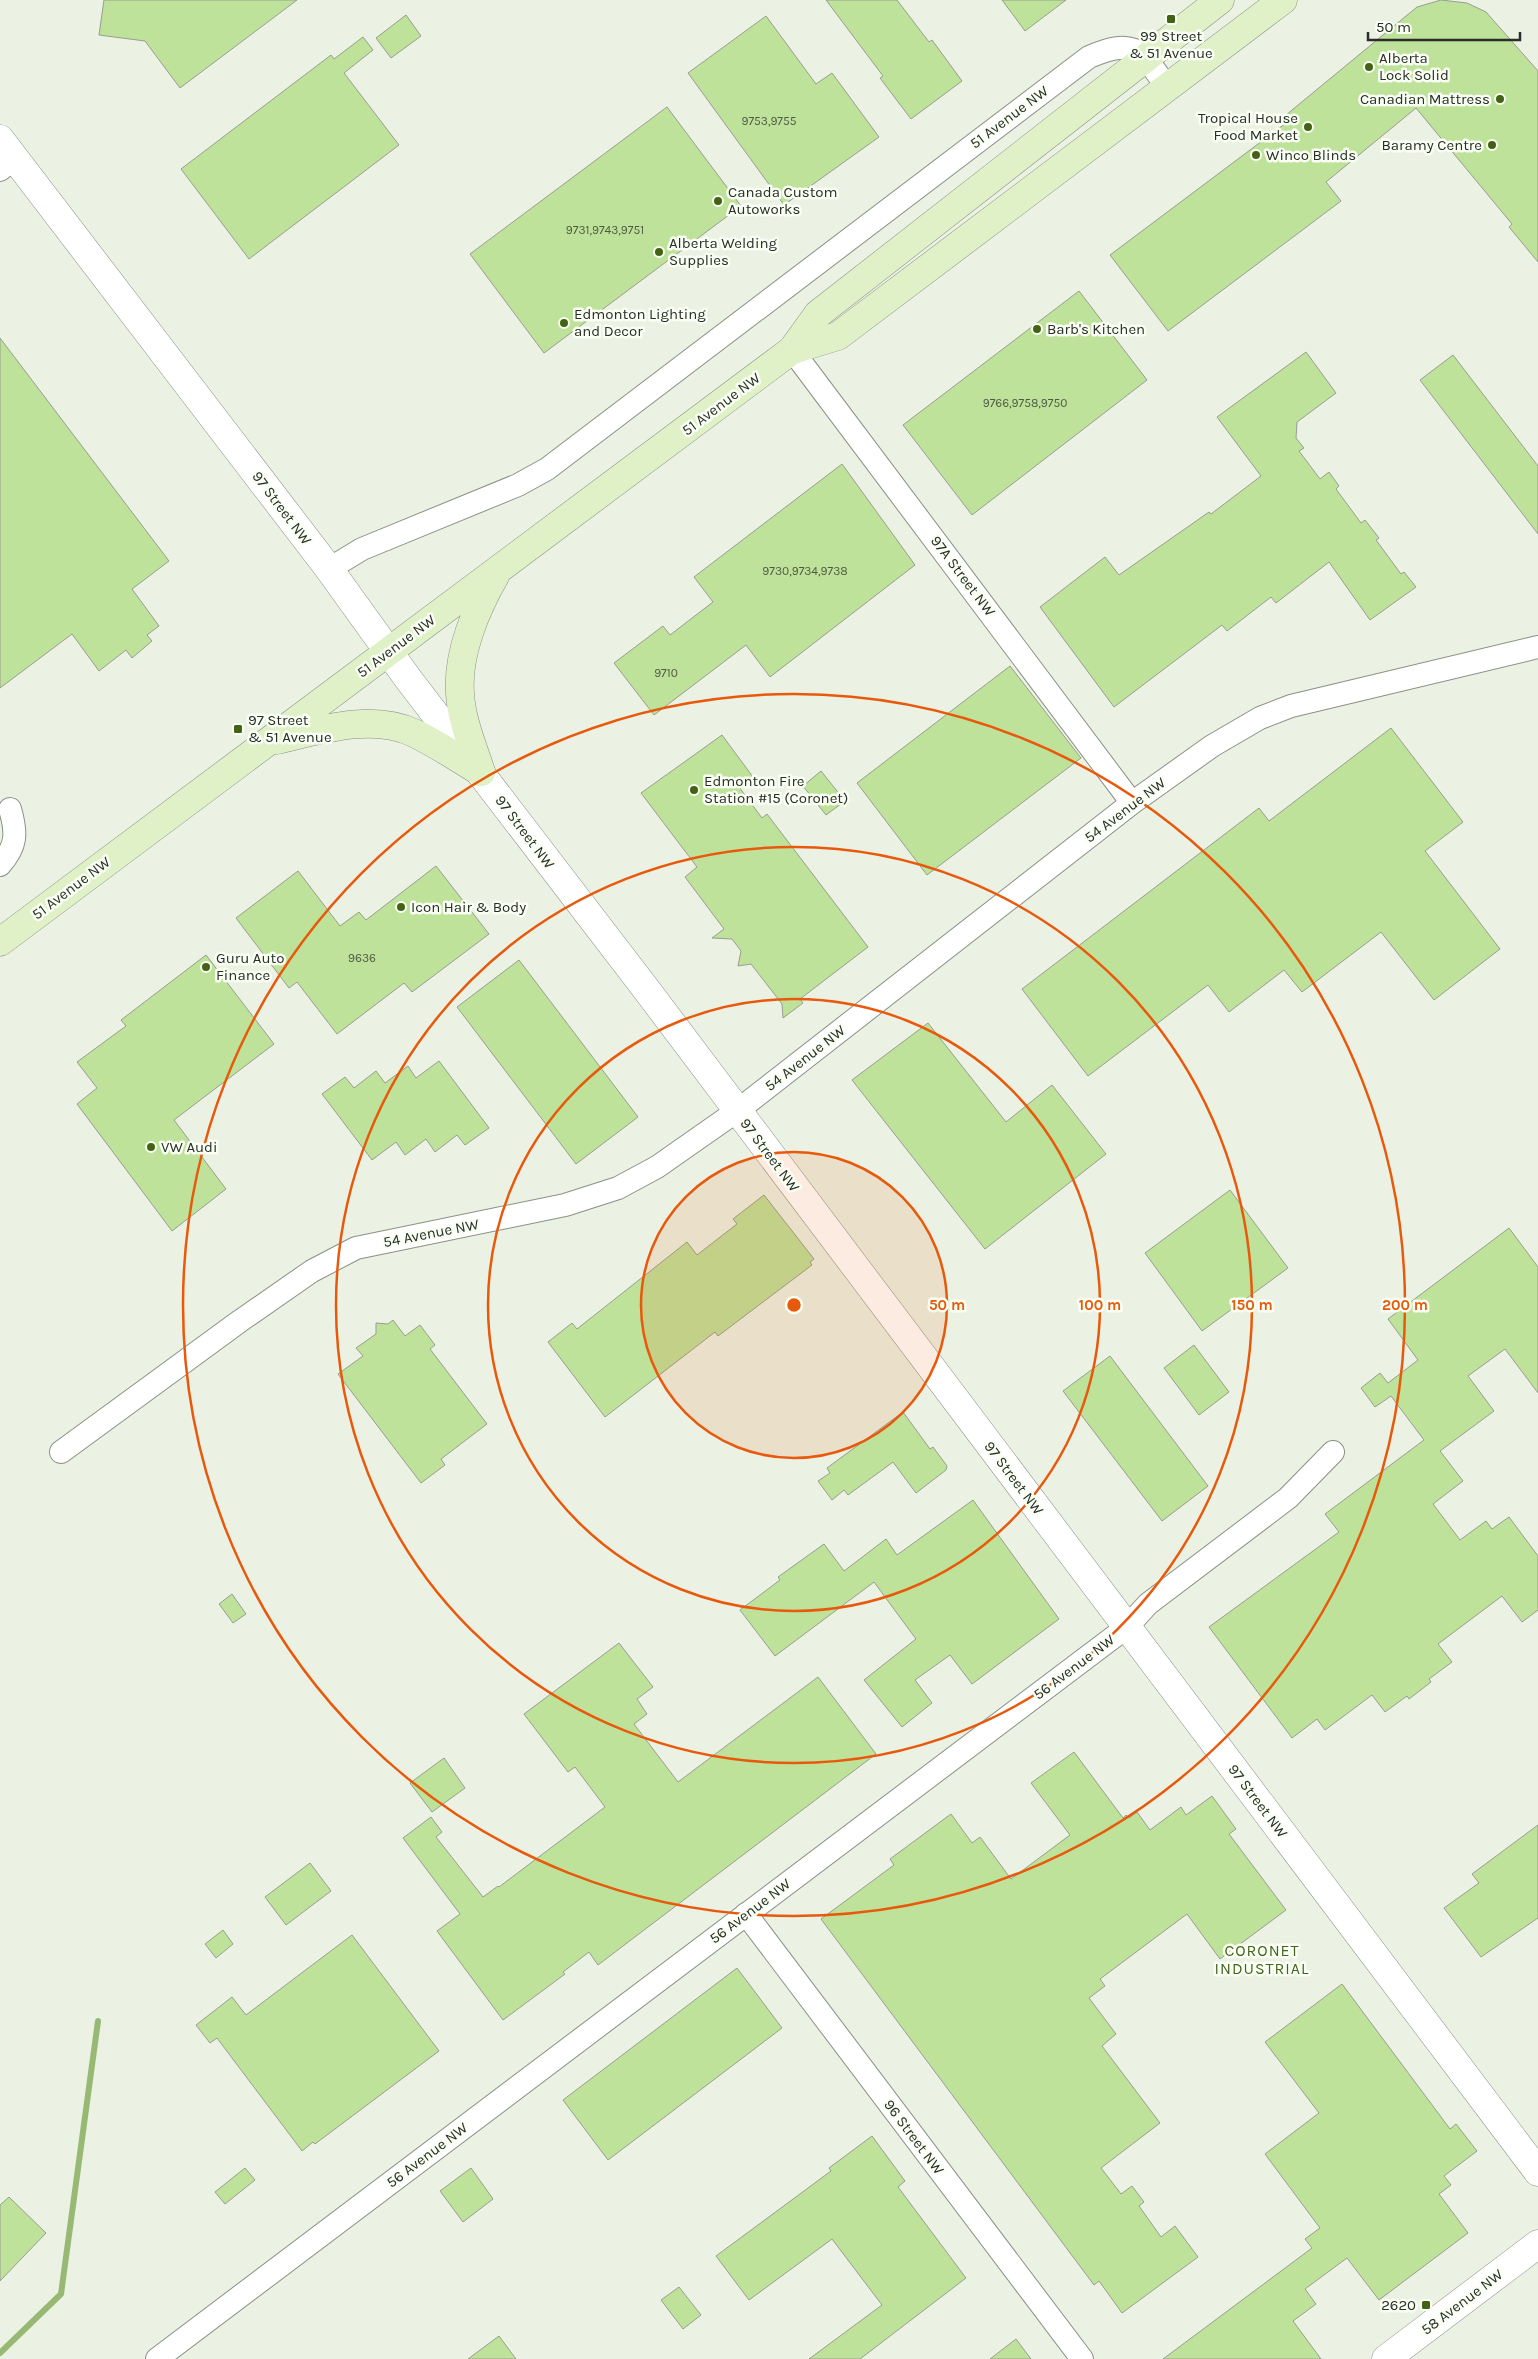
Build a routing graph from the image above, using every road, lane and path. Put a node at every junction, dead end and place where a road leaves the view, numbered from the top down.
1 (1220, 0) edge
2 (1283, 0) edge
3 (1146, 57) junction
4 (1167, 88) junction
5 (5, 156) edge
6 (792, 350) junction
7 (328, 569) junction
8 (499, 569) junction
9 (1538, 647) edge
10 (389, 652) junction
11 (268, 742) junction
12 (481, 772) junction
13 (1132, 804) junction
14 (10, 809) dead end
15 (0, 865) edge
16 (0, 942) edge
17 (737, 1111) junction
18 (61, 1452) dead end
19 (1333, 1452) dead end
20 (1127, 1627) junction
21 (746, 1914) junction
22 (1538, 2172) edge
23 (1538, 2244) edge
24 (157, 2359) edge
25 (1082, 2359) edge
26 (1386, 2359) edge

1 - 3 main road, 51 Avenue NW
2 - 4 main road, 51 Avenue NW
3 - 4 street
3 - 6 main road, 51 Avenue NW
3 - 7 street, 51 Avenue NW
4 - 6 main road, 51 Avenue NW
5 - 7 street, 97 Street NW
6 - 8 main road, 51 Avenue NW
6 - 13 street, 97A Street NW
7 - 10 street, 97 Street NW
8 - 10 main road, 51 Avenue NW
8 - 12 main road
9 - 13 street, 54 Avenue NW
10 - 11 main road, 51 Avenue NW
10 - 12 street, 97 Street NW
11 - 12 main road
11 - 16 main road, 51 Avenue NW
12 - 17 street, 97 Street NW
13 - 17 street, 54 Avenue NW
14 - 15 street
17 - 18 street, 54 Avenue NW
17 - 20 street, 97 Street NW
19 - 20 street, 56 Avenue NW
20 - 21 street, 56 Avenue NW
20 - 22 street, 97 Street NW
21 - 24 street, 56 Avenue NW
21 - 25 street, 96 Street NW
23 - 26 street, 58 Avenue NW

